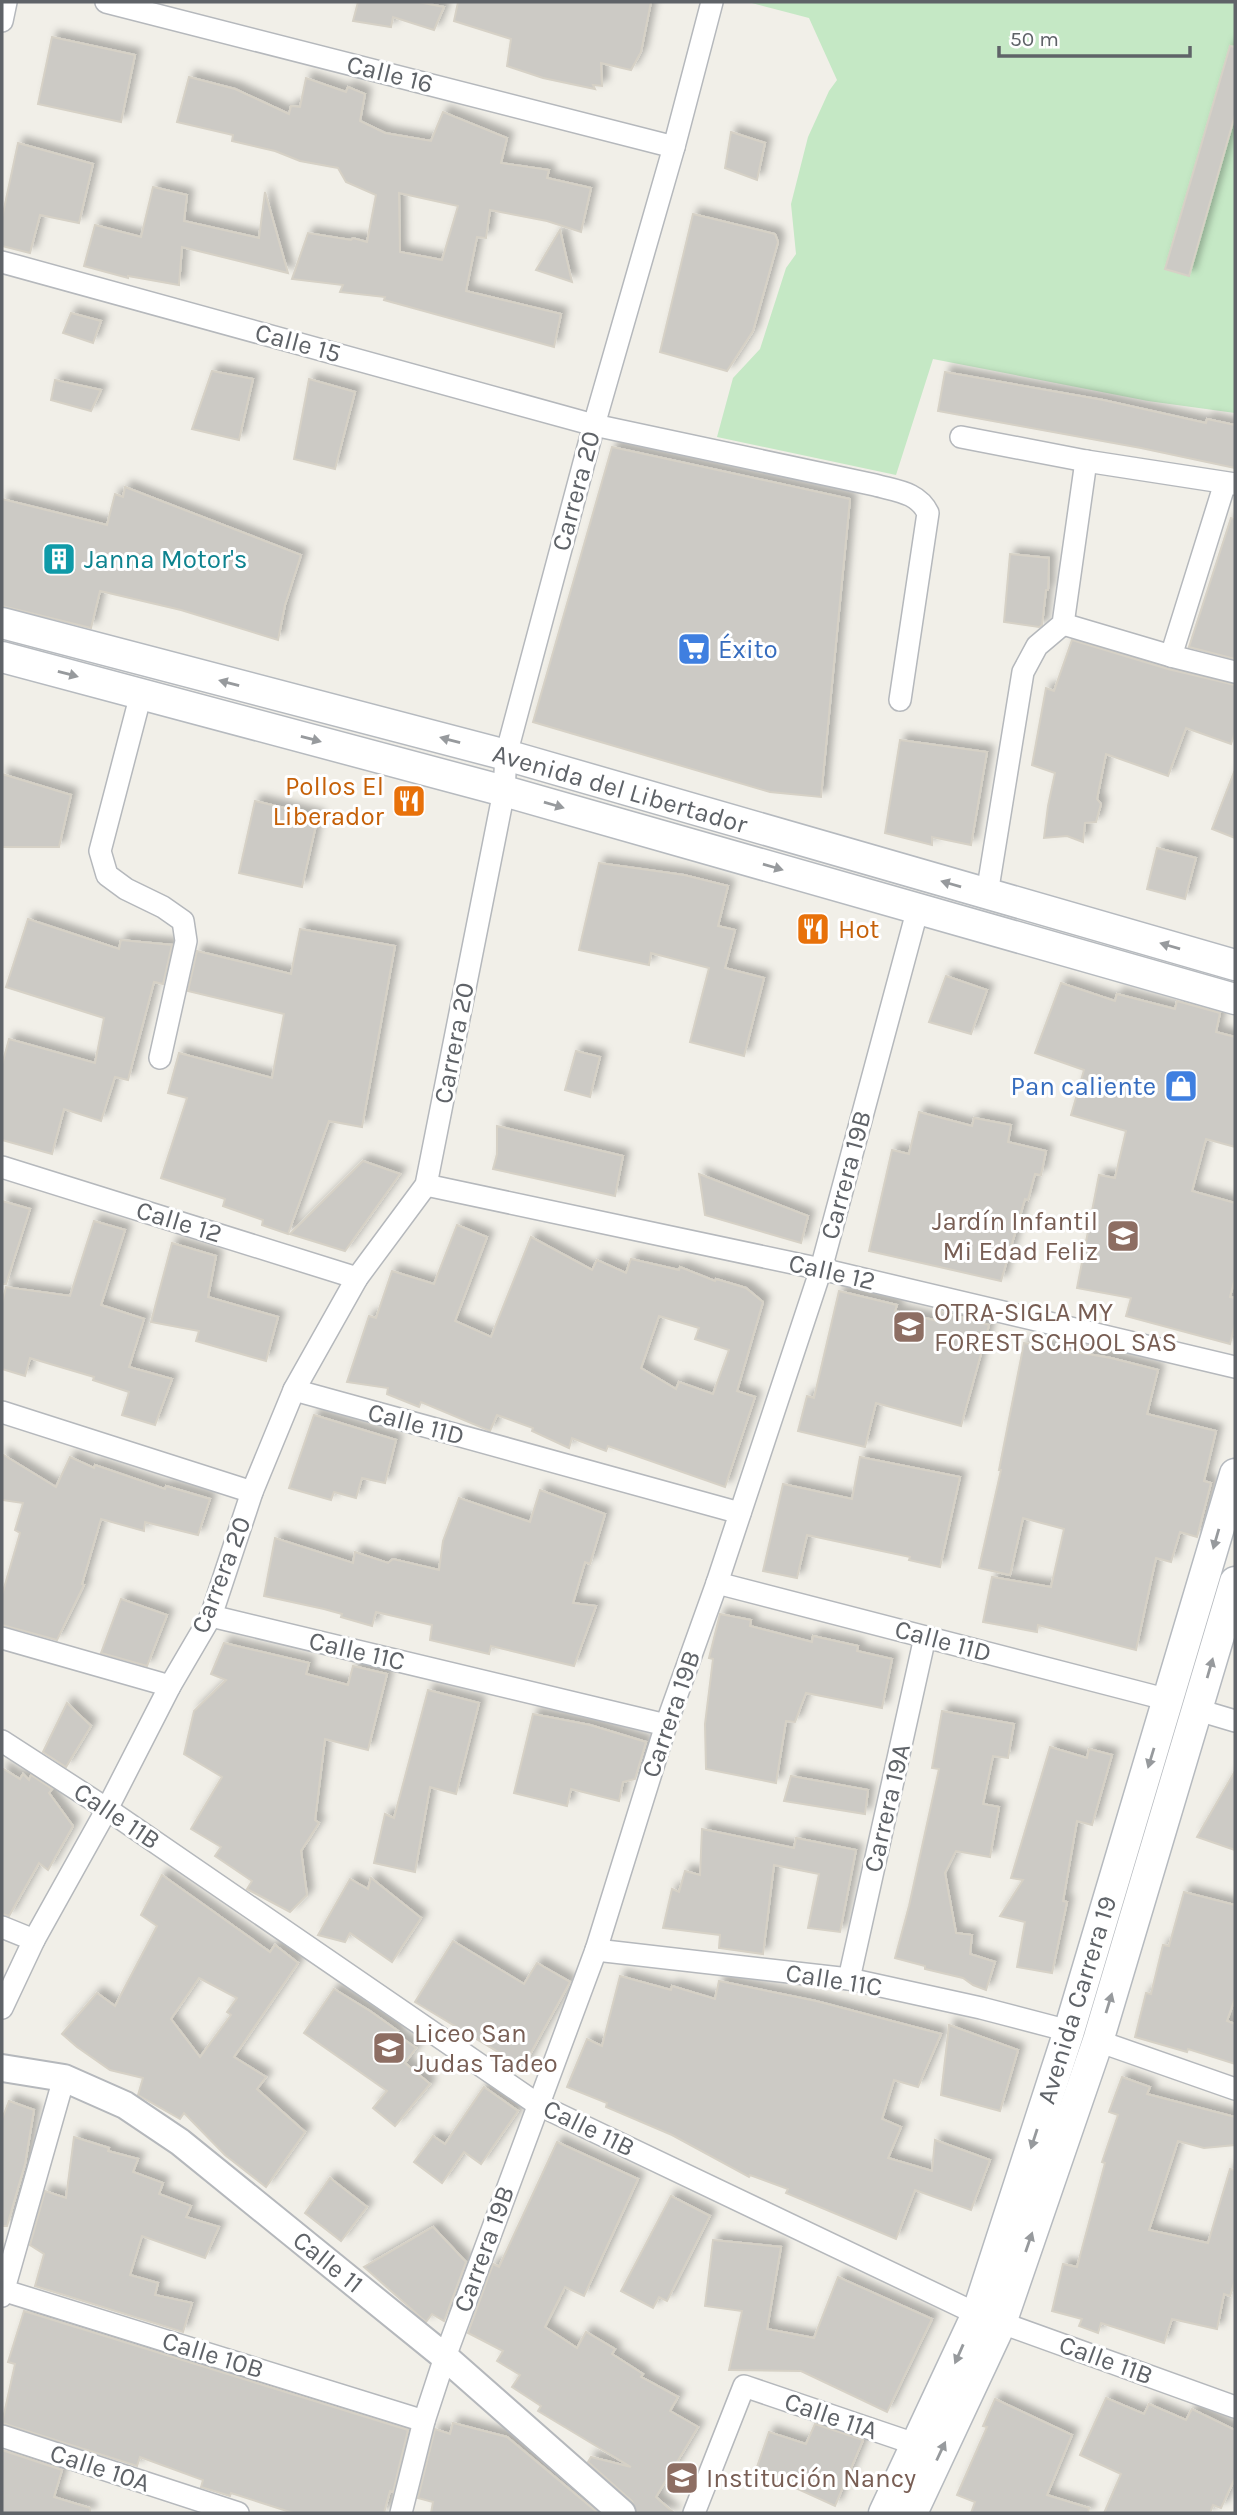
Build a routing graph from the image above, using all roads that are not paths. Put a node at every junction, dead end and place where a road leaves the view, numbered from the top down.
1 (6, 2) edge
2 (106, 2) edge
3 (712, 2) edge
4 (2, 21) edge
5 (674, 147) junction
6 (2, 262) edge
7 (594, 425) junction
8 (961, 437) dead end
9 (1086, 461) junction
10 (1230, 484) edge
11 (2, 623) edge
12 (1063, 624) junction
13 (1171, 656) junction
14 (2, 657) edge
15 (1235, 672) edge
16 (141, 694) junction
17 (900, 700) dead end
18 (506, 755) junction
19 (504, 791) junction
20 (987, 894) junction
21 (918, 908) junction
22 (1235, 965) edge
23 (1235, 999) edge
24 (160, 1058) dead end
25 (2, 1167) edge
26 (426, 1185) junction
27 (821, 1269) junction
28 (357, 1278) junction
29 (1235, 1367) edge
30 (294, 1390) junction
31 (2, 1412) edge
32 (1235, 1474) edge
33 (252, 1492) junction
34 (740, 1513) junction
35 (1235, 1582) edge
36 (717, 1583) junction
37 (211, 1616) junction
38 (925, 1637) junction
39 (2, 1638) edge
40 (170, 1686) junction
41 (1168, 1700) junction
42 (1198, 1710) junction
43 (1235, 1721) edge
44 (666, 1725) junction
45 (2, 1741) edge
46 (107, 1809) junction
47 (2, 1927) edge
48 (34, 1940) junction
49 (596, 1950) junction
50 (849, 1979) junction
51 (2, 2008) edge
52 (1069, 2031) junction
53 (1098, 2040) junction
54 (2, 2068) edge
55 (64, 2078) junction
56 (1235, 2089) edge
57 (537, 2104) junction
58 (2, 2292) edge
59 (989, 2318) junction
60 (445, 2357) junction
61 (1235, 2407) edge
62 (425, 2421) junction
63 (2, 2436) edge
64 (918, 2445) junction
65 (238, 2513) edge
66 (401, 2513) edge
67 (622, 2513) edge
68 (694, 2513) edge
69 (884, 2513) edge
70 (912, 2513) edge

1 - 4 street
2 - 5 street, Calle 16
3 - 5 street, Carrera 20
5 - 7 street, Carrera 20
6 - 7 street, Calle 15
7 - 17 street, Calle 15
7 - 18 street, Carrera 20
8 - 9 street
9 - 10 street
9 - 12 street
10 - 13 street
18 -> 11 main road, Avenida del Libertador
12 - 13 street
12 - 20 street
13 - 15 street
14 -> 16 main road, Avenida del Libertador
16 -> 19 main road, Avenida del Libertador
16 - 24 street
18 - 19 street, Carrera 20
20 -> 18 main road, Avenida del Libertador
19 -> 21 main road, Avenida del Libertador
19 - 26 street, Carrera 20
22 -> 20 main road, Avenida del Libertador
21 - 23 main road, Avenida del Libertador
21 - 27 street, Carrera 19B
25 - 28 street, Calle 12
26 - 27 street, Calle 12
26 - 28 street, Carrera 20
27 - 29 street, Calle 12
27 - 34 street, Carrera 19B
28 - 30 street, Carrera 20
30 - 33 street, Carrera 20
30 - 34 street, Calle 11D
31 - 33 street
32 -> 41 main road, Avenida Carrera 19
33 - 37 street, Carrera 20
34 - 36 street, Carrera 19B
42 -> 35 main road, Avenida Carrera 19
36 - 38 street, Calle 11D
36 - 44 street, Carrera 19B
37 - 40 street, Carrera 20
37 - 44 street, Calle 11C
38 - 41 street, Calle 11D
38 - 50 street, Carrera 19A
39 - 40 street
40 - 46 street, Carrera 20
41 -> 52 main road, Avenida Carrera 19
42 - 43 street
53 -> 42 main road, Avenida Carrera 19
44 - 49 street, Carrera 19B
45 - 46 street, Calle 11B
46 - 48 street, Carrera 20
46 - 57 street, Calle 11B
47 - 48 street
48 - 51 street, Carrera 20
49 - 50 street, Calle 11C
49 - 57 street, Carrera 19B
50 - 52 street, Calle 11C
52 -> 59 main road, Avenida Carrera 19
53 - 56 street
59 -> 53 main road, Avenida Carrera 19
54 - 55 street, Calle 11
55 - 58 street
55 - 60 street, Calle 11
57 - 59 street, Calle 11B
57 - 60 street, Carrera 19B
58 - 62 street, Calle 10B
59 - 61 street, Calle 11B
59 -> 64 main road, Avenida Carrera 19
70 -> 59 main road, Avenida Carrera 19
60 - 62 street, Carrera 19B
60 - 67 street, Calle 11
62 - 66 street, Carrera 19B
63 - 65 street, Calle 10A
64 - 68 street, Calle 11A
64 - 69 main road, Avenida Carrera 19

